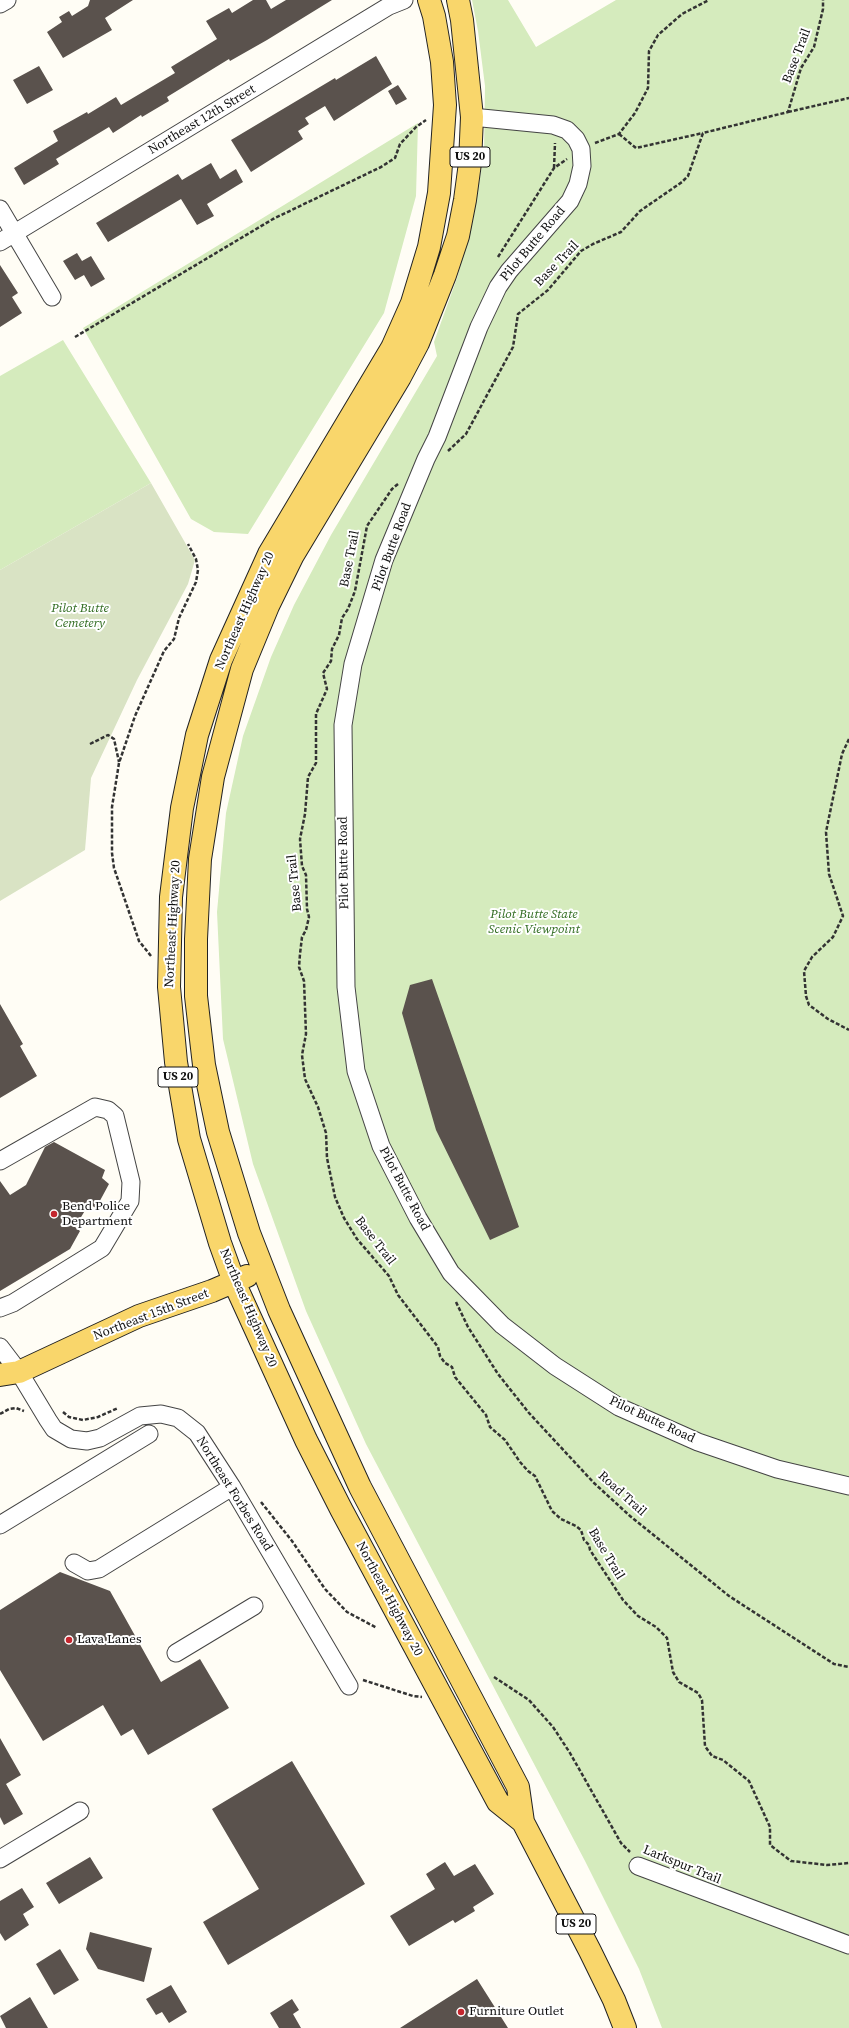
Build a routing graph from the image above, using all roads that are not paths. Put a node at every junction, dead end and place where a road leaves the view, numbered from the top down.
1 (7, 0) edge
2 (404, 0) edge
3 (458, 0) edge
4 (0, 4) edge
5 (432, 8) edge
6 (472, 116) junction
7 (0, 209) edge
8 (7, 238) edge
9 (52, 297) dead end
10 (0, 1161) edge
11 (262, 1270) junction
12 (234, 1282) junction
13 (0, 1308) edge
14 (0, 1347) edge
15 (10, 1374) edge
16 (0, 1390) edge
17 (149, 1434) dead end
18 (849, 1486) edge
19 (232, 1487) junction
20 (0, 1525) edge
21 (74, 1562) dead end
22 (254, 1606) dead end
23 (176, 1652) dead end
24 (354, 1682) road end
25 (80, 1811) dead end
26 (523, 1822) junction
27 (0, 1860) edge
28 (637, 1862) road end
29 (849, 1945) edge
30 (625, 2028) edge

1 - 4 street
2 - 8 street, Northeast 12th Street
3 - 6 main road, Northeast Highway 20 / US 20
5 - 6 main road
5 - 12 main road, Northeast Highway 20 / US 20
6 - 11 main road, Northeast Highway 20 / US 20
6 - 18 street, Pilot Butte Road
7 - 8 street
8 - 9 street
10 - 13 street
11 - 12 main road, Northeast 15th Street
11 - 26 main road, Northeast Highway 20 / US 20
12 - 15 main road, Northeast 15th Street
12 - 26 main road, Northeast Highway 20 / US 20
14 - 15 street, Northeast Forbes Road
15 - 16 main road, Northeast 15th Street
15 - 19 street, Northeast Forbes Road
17 - 20 street
19 - 21 street
19 - 24 street, Northeast Forbes Road
22 - 23 street
25 - 27 street
26 - 30 main road, Northeast Highway 20 / US 20
28 - 29 street

